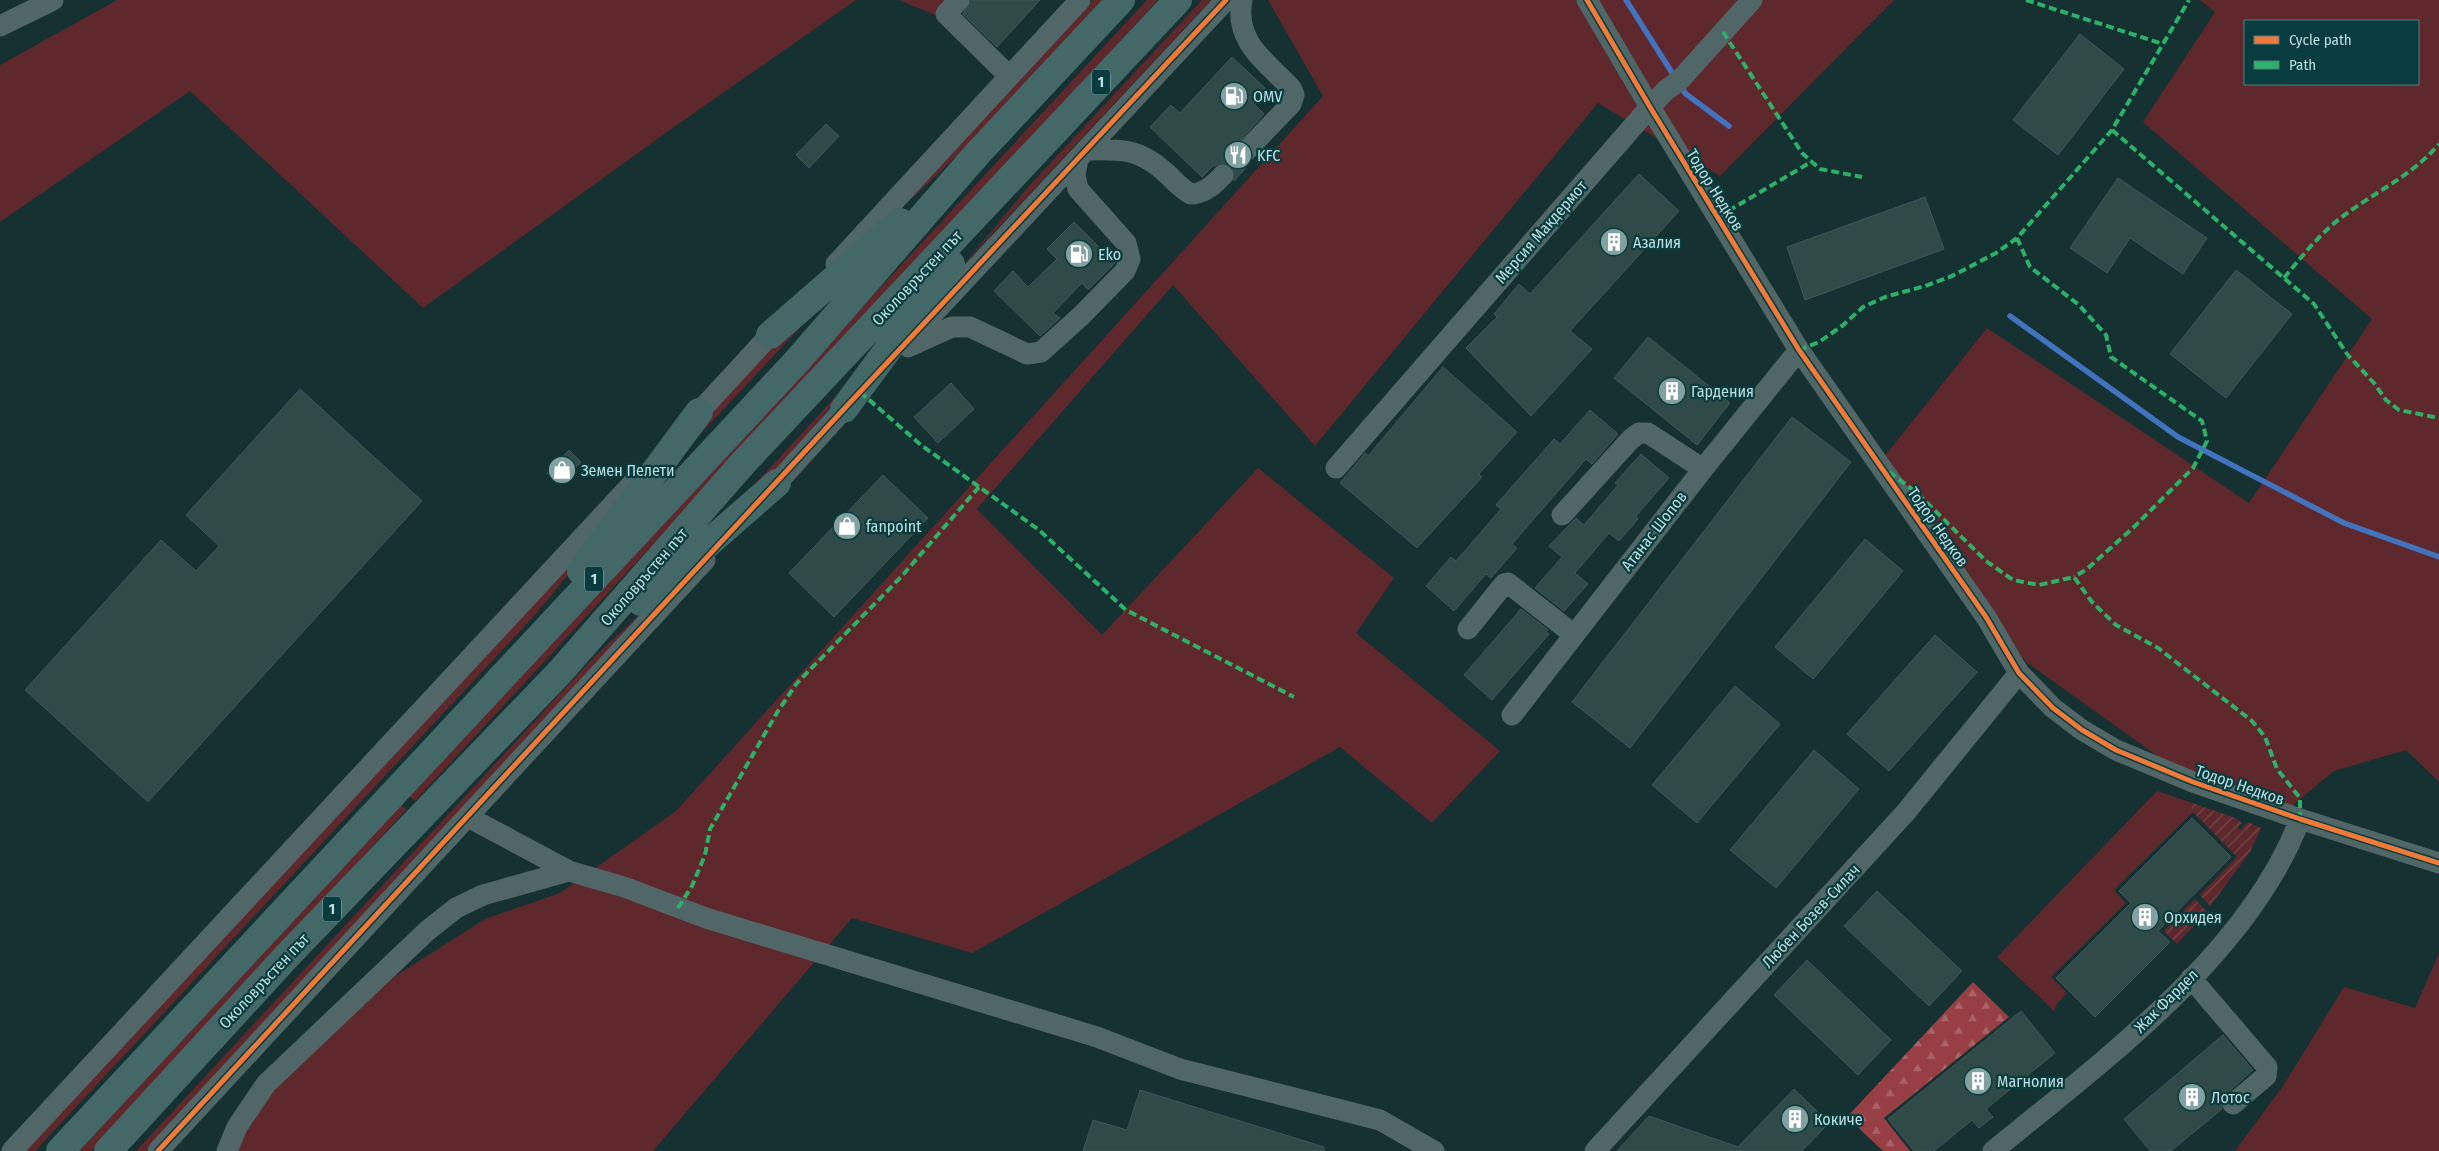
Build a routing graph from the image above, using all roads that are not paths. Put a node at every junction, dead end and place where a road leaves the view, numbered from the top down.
1 (54, 0) edge
2 (958, 0) edge
3 (1080, 0) edge
4 (1121, 0) edge
5 (1178, 0) edge
6 (1226, 0) edge
7 (1242, 0) edge
8 (1588, 0) edge
9 (1752, 0) edge
10 (0, 26) edge
11 (1009, 76) junction
12 (1650, 107) junction
13 (978, 153) junction
14 (1244, 153) tunnel mouth
15 (1082, 155) junction
16 (1025, 164) junction
17 (1223, 175) tunnel mouth
18 (770, 336) junction
19 (1800, 350) junction
20 (899, 351) junction
21 (844, 409) junction
22 (700, 412) junction
23 (1336, 468) dead end
24 (1703, 469) junction
25 (777, 483) junction
26 (1562, 515) dead end
27 (1468, 629) dead end
28 (1573, 634) junction
29 (560, 672) junction
30 (2018, 673) junction
31 (500, 680) junction
32 (1512, 715) dead end
33 (468, 817) junction
34 (2300, 819) junction
35 (2439, 863) edge
36 (569, 872) junction
37 (2191, 978) junction
38 (2233, 1104) dead end
39 (12, 1151) edge
40 (60, 1151) edge
41 (108, 1151) edge
42 (158, 1151) edge
43 (227, 1151) edge
44 (1434, 1151) edge
45 (1595, 1151) edge
46 (1994, 1151) edge

1 - 10 street
2 - 11 street
3 - 11 street
4 - 13 highway, Околовръстен път / 1
5 - 16 highway, Околовръстен път / 1
6 - 15 street
7 - 14 street
8 - 12 street, Тодор Недков
9 - 12 street, Мерсия Макдермот
11 - 18 street
12 - 19 street, Тодор Недков
12 - 23 street, Мерсия Макдермот
13 - 18 highway
13 - 31 highway, Околовръстен път / 1
15 - 17 street
15 - 20 street
15 - 20 street
16 - 21 highway
16 - 29 highway, Околовръстен път / 1
18 - 22 street
19 - 24 street, Атанас Шопов
19 - 30 street, Тодор Недков
20 - 21 street
21 - 25 street
22 - 31 highway
22 - 39 street
24 - 26 street
24 - 28 street, Атанас Шопов
25 - 29 highway
25 - 33 street
27 - 28 street
28 - 32 street, Атанас Шопов
29 - 41 highway, Околовръстен път / 1
30 - 34 street, Тодор Недков
30 - 45 street, Любен Бозев-Силач
31 - 40 highway, Околовръстен път / 1
33 - 36 street
33 - 42 street
34 - 35 street, Тодор Недков
34 - 37 street, Жак Фардел
36 - 43 street
36 - 44 street
37 - 38 street
37 - 46 street, Жак Фардел

